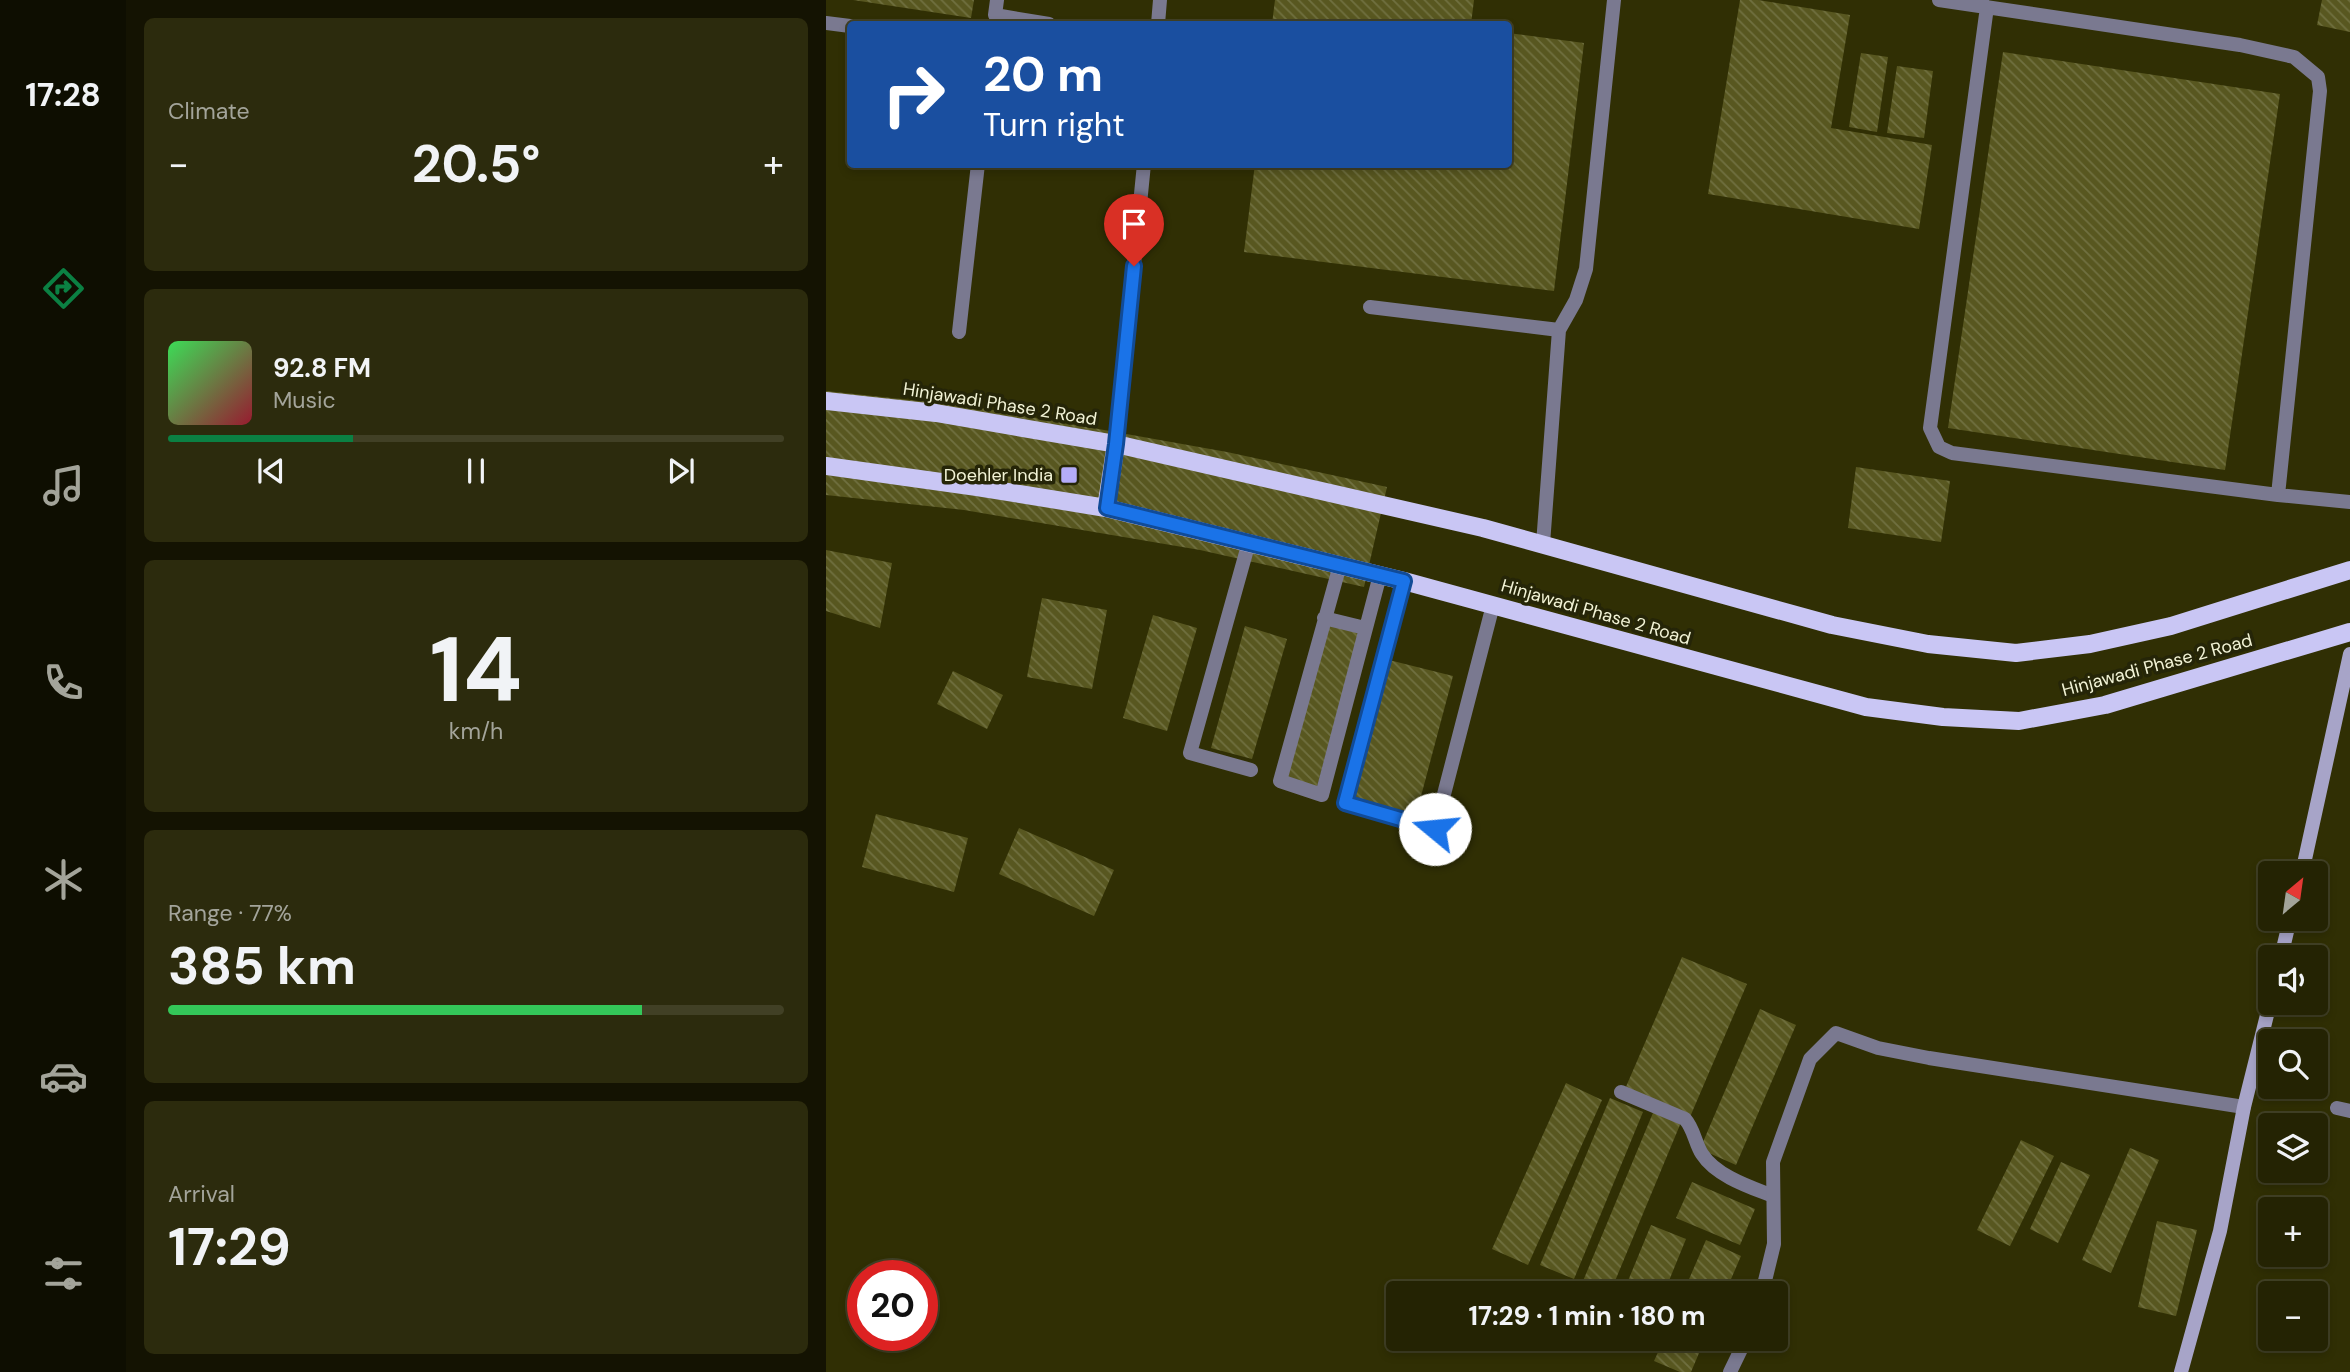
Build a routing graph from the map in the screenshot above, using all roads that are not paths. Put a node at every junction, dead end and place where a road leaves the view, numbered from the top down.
1 (997, 0) edge
2 (1160, 0) edge
3 (1614, 0) edge
4 (1939, 0) edge
5 (1987, 7) junction
6 (994, 20) edge
7 (1158, 21) edge
8 (826, 23) edge
9 (847, 26) edge
10 (978, 168) edge
11 (1144, 168) edge
12 (1370, 307) dead end
13 (1559, 330) junction
14 (959, 332) dead end
15 (826, 401) edge
16 (1116, 444) junction
17 (826, 466) edge
18 (2278, 495) junction
19 (2350, 502) edge
20 (1107, 508) junction
21 (1249, 542) junction
22 (1543, 544) junction
23 (1340, 565) junction
24 (2350, 570) edge
25 (1380, 575) junction
26 (1404, 581) junction
27 (1493, 605) junction
28 (1324, 618) junction
29 (1365, 628) junction
30 (2350, 632) edge
31 (2350, 654) edge
32 (1251, 770) dead end
33 (2305, 861) edge
34 (2267, 1015) edge
35 (1621, 1091) dead end
36 (2244, 1107) junction
37 (1773, 1196) junction
38 (1765, 1281) edge
39 (1740, 1351) edge
40 (1730, 1372) edge
41 (2181, 1372) edge

1 - 6 street
2 - 7 street
3 - 13 street
4 - 5 street
5 - 18 street
5 - 18 street
8 - 9 street
10 - 14 street
11 - 16 street
12 - 13 street
13 - 22 street
15 - 16 main road, Hinjawadi Phase 2 Road
16 - 20 main road
16 - 22 main road, Hinjawadi Phase 2 Road
17 - 20 main road, Hinjawadi Phase 2 Road
18 - 19 street
20 - 21 main road, Hinjawadi Phase 2 Road
21 - 23 main road, Hinjawadi Phase 2 Road
21 - 32 street
22 - 24 main road, Hinjawadi Phase 2 Road
23 - 25 main road, Hinjawadi Phase 2 Road
23 - 28 street
25 - 26 main road, Hinjawadi Phase 2 Road
25 - 29 street
26 - 27 main road, Hinjawadi Phase 2 Road
26 - 27 street
27 - 30 main road, Hinjawadi Phase 2 Road
28 - 29 street
28 - 29 street
31 - 33 street
34 - 36 street
35 - 37 street
36 - 37 street
36 - 41 street
37 - 38 street
39 - 40 street

